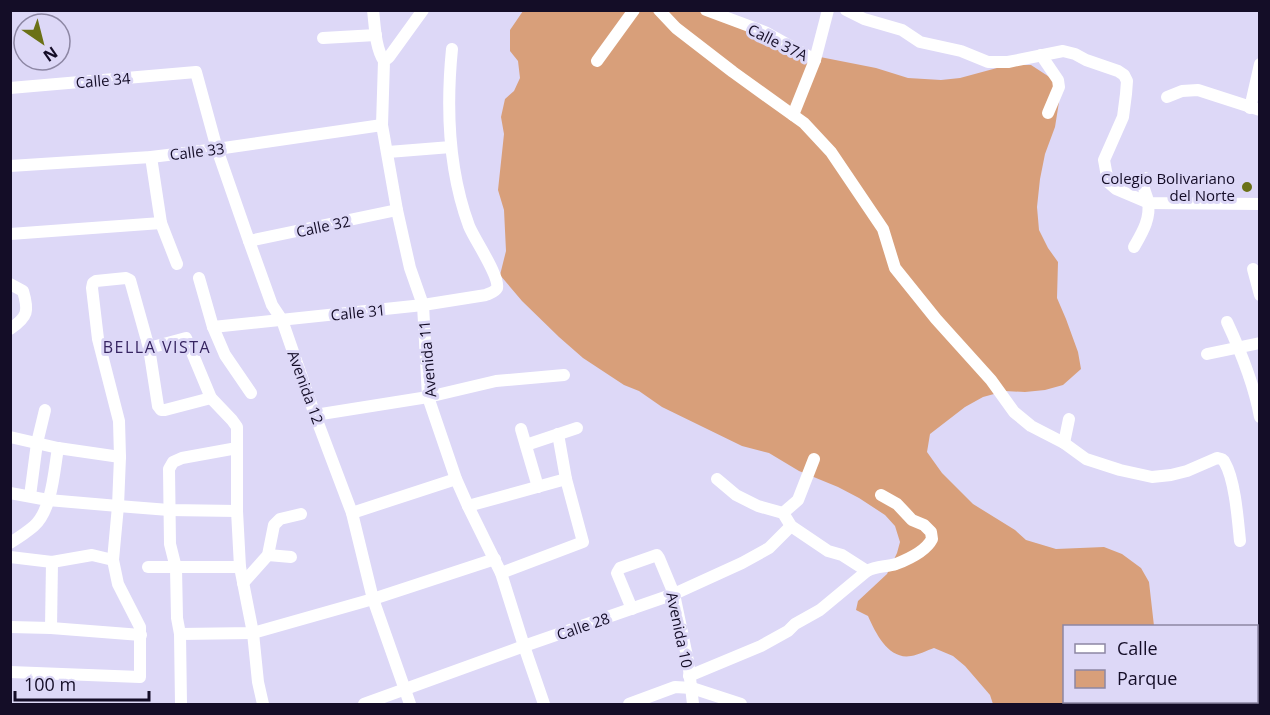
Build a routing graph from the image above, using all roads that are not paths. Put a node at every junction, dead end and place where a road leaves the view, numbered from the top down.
1 (373, 10) edge
2 (423, 10) edge
3 (634, 10) edge
4 (659, 10) edge
5 (706, 10) edge
6 (828, 10) edge
7 (846, 10) edge
8 (376, 35) junction
9 (323, 38) dead end
10 (452, 49) dead end
11 (1041, 55) junction
12 (815, 60) junction
13 (384, 61) junction
14 (597, 61) dead end
15 (1260, 64) edge
16 (196, 72) joint
17 (10, 88) edge
18 (1167, 98) dead end
19 (1255, 109) edge
20 (1048, 113) dead end
21 (793, 115) junction
22 (382, 125) junction
23 (451, 147) junction
24 (217, 149) junction
25 (387, 152) junction
26 (151, 157) junction
27 (10, 166) edge
28 (1145, 178) dead end
29 (1149, 203) junction
30 (1260, 204) edge
31 (397, 210) junction
32 (161, 223) junction
33 (10, 234) edge
34 (249, 241) junction
35 (1134, 248) dead end
36 (177, 264) dead end
37 (1253, 269) dead end
38 (199, 278) dead end
39 (10, 284) edge
40 (1260, 295) edge
41 (423, 304) junction
42 (282, 320) junction
43 (1227, 322) dead end
44 (213, 327) junction
45 (10, 329) edge
46 (1260, 344) edge
47 (1239, 347) junction
48 (149, 348) junction
49 (1207, 354) dead end
50 (564, 375) dead end
51 (252, 393) dead end
52 (211, 398) junction
53 (428, 398) junction
54 (45, 410) dead end
55 (315, 415) junction
56 (1260, 417) edge
57 (1069, 419) dead end
58 (577, 428) dead end
59 (521, 429) dead end
60 (558, 434) junction
61 (10, 437) edge
62 (37, 443) junction
63 (1064, 443) junction
64 (526, 445) junction
65 (58, 448) junction
66 (237, 448) junction
67 (120, 457) junction
68 (814, 459) dead end
69 (456, 479) junction
70 (566, 479) junction
71 (717, 479) dead end
72 (538, 487) junction
73 (10, 493) edge
74 (881, 495) dead end
75 (30, 496) junction
76 (48, 500) junction
77 (117, 506) junction
78 (468, 506) junction
79 (169, 510) junction
80 (237, 511) junction
81 (352, 513) junction
82 (783, 513) junction
83 (301, 514) dead end
84 (790, 526) junction
85 (1240, 541) dead end
86 (10, 543) edge
87 (268, 555) junction
88 (10, 557) edge
89 (291, 557) dead end
90 (495, 559) junction
91 (113, 560) junction
92 (52, 562) junction
93 (148, 567) dead end
94 (240, 567) junction
95 (176, 568) junction
96 (867, 571) junction
97 (501, 573) junction
98 (243, 583) junction
99 (674, 594) junction
100 (373, 599) junction
101 (632, 609) junction
102 (10, 627) edge
103 (51, 628) junction
104 (253, 633) junction
105 (180, 634) junction
106 (141, 635) junction
107 (524, 646) junction
108 (10, 672) edge
109 (689, 676) junction
110 (692, 688) junction
111 (405, 689) junction
112 (181, 705) edge
113 (263, 705) edge
114 (364, 705) edge
115 (411, 705) edge
116 (544, 705) edge
117 (628, 705) edge
118 (693, 705) edge
119 (741, 705) edge

1 - 8 street, Avenida 11
2 - 13 street
3 - 14 street
4 - 21 street
5 - 12 street, Calle 37A
6 - 12 street
7 - 11 street
8 - 9 street
8 - 13 street, Avenida 11
10 - 23 street
11 - 20 street
11 - 29 street
12 - 21 street
13 - 22 street, Avenida 11
15 - 19 street
16 - 17 street, Calle 34
16 - 24 street, Avenida 12
18 - 19 street
21 - 63 street
22 - 24 street, Calle 33
22 - 25 street, Avenida 11
23 - 25 street
23 - 41 street, Calle 31
24 - 26 street, Calle 33
24 - 34 street, Avenida 12
25 - 31 street, Avenida 11
26 - 27 street, Calle 33
26 - 32 street
28 - 29 street
29 - 30 street
29 - 35 street
31 - 34 street, Calle 32
31 - 41 street, Avenida 11
32 - 33 street
32 - 36 street
34 - 42 street, Avenida 12
37 - 40 street
38 - 44 street
39 - 45 street
41 - 42 street, Calle 31
41 - 53 street, Avenida 11
42 - 44 street, Calle 31
42 - 55 street, Avenida 12
43 - 47 street
44 - 51 street
46 - 47 street
47 - 49 street
47 - 56 street
48 - 52 street
48 - 52 street
48 - 67 street
50 - 53 street
52 - 66 street
53 - 55 street
53 - 69 street, Avenida 11
54 - 62 street
55 - 81 street, Avenida 12
57 - 63 street
58 - 60 street
59 - 64 street
60 - 64 street
60 - 70 street
61 - 62 street
62 - 65 street
62 - 75 street
63 - 85 street
64 - 72 street
65 - 67 street
65 - 76 street
66 - 79 street
66 - 80 street
67 - 77 street
68 - 82 street
69 - 78 street, Avenida 11
69 - 81 street
70 - 72 street
70 - 97 street
71 - 82 street
72 - 78 street
73 - 75 street
74 - 96 street
75 - 76 street
76 - 77 street
76 - 86 street
77 - 79 street
77 - 91 street
78 - 90 street, Avenida 11
79 - 80 street
79 - 95 street
80 - 94 street
81 - 100 street, Avenida 12
82 - 84 street
83 - 87 street
84 - 96 street
84 - 99 street, Calle 28
87 - 89 street
87 - 98 street
88 - 92 street
90 - 97 street, Avenida 11
90 - 100 street
91 - 92 street
91 - 106 street
92 - 103 street
93 - 95 street
94 - 95 street
94 - 98 street
95 - 105 street
96 - 109 street
97 - 107 street, Avenida 11
98 - 104 street
99 - 101 street, Calle 28
99 - 101 street, Avenida 10
99 - 109 street, Avenida 10
100 - 104 street
100 - 111 street, Avenida 12
101 - 107 street, Calle 28
102 - 103 street
103 - 106 street
104 - 105 street
104 - 113 street
105 - 112 street
106 - 108 street
107 - 111 street, Calle 28
107 - 116 street, Avenida 11
109 - 110 street, Avenida 10
110 - 117 street
110 - 118 street, Avenida 10
110 - 119 street
111 - 114 street, Calle 28
111 - 115 street, Avenida 12

